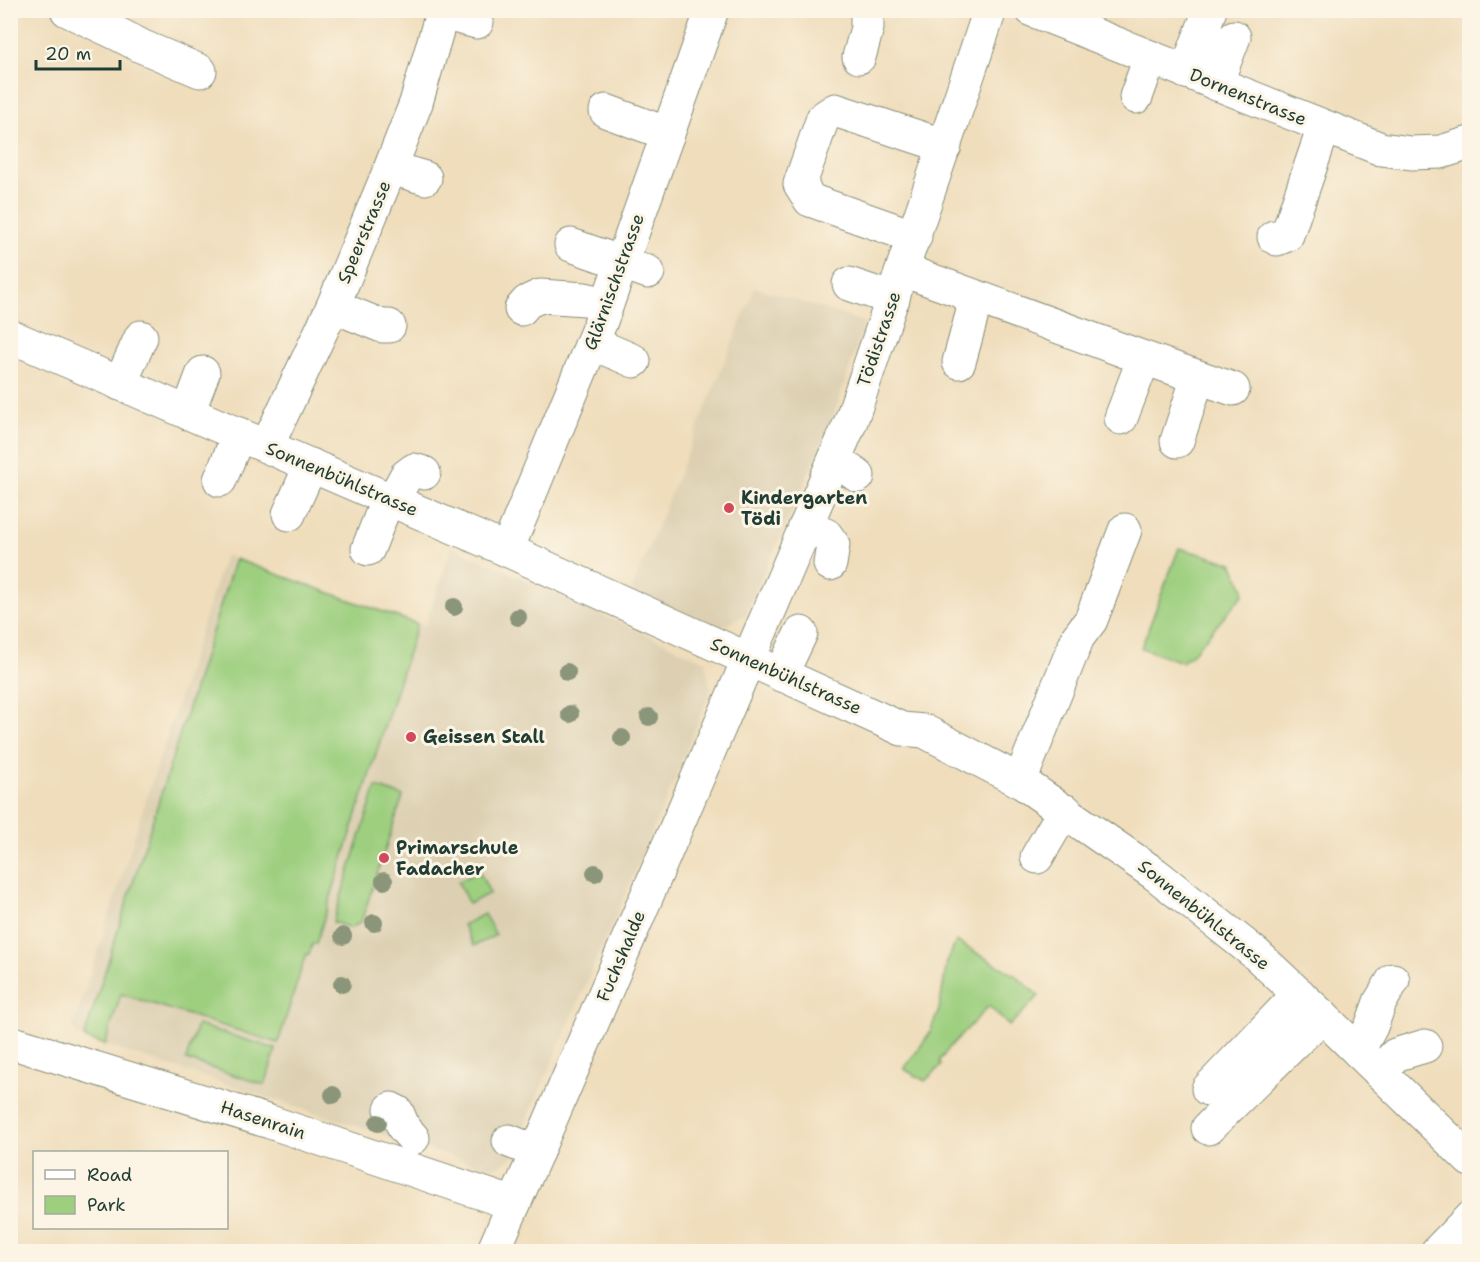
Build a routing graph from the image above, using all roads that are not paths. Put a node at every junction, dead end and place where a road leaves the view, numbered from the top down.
1 (67, 10) edge
2 (712, 10) edge
3 (867, 10) edge
4 (990, 10) edge
5 (1032, 10) edge
6 (1210, 10) edge
7 (442, 12) edge
8 (477, 22) dead end
9 (1234, 37) dead end
10 (859, 57) dead end
11 (1150, 58) junction
12 (200, 71) dead end
13 (1186, 72) junction
14 (1216, 84) junction
15 (1136, 97) dead end
16 (606, 111) dead end
17 (1324, 127) junction
18 (668, 134) junction
19 (1470, 143) edge
20 (945, 146) junction
21 (391, 168) junction
22 (425, 178) dead end
23 (915, 237) junction
24 (1274, 237) dead end
25 (571, 245) dead end
26 (635, 267) junction
27 (849, 284) dead end
28 (898, 284) junction
29 (970, 295) junction
30 (607, 304) junction
31 (333, 306) junction
32 (521, 309) dead end
33 (388, 326) dead end
34 (10, 336) edge
35 (141, 337) dead end
36 (592, 343) junction
37 (1144, 358) junction
38 (634, 361) dead end
39 (959, 362) dead end
40 (203, 373) dead end
41 (1198, 377) junction
42 (120, 384) junction
43 (1233, 389) dead end
44 (188, 413) junction
45 (1121, 418) dead end
46 (253, 440) junction
47 (1177, 441) dead end
48 (311, 465) junction
49 (424, 472) dead end
50 (220, 480) dead end
51 (391, 499) junction
52 (289, 514) dead end
53 (805, 527) junction
54 (1125, 530) dead end
55 (368, 549) dead end
56 (507, 550) junction
57 (830, 564) dead end
58 (801, 633) dead end
59 (748, 660) junction
60 (782, 675) junction
61 (1020, 781) junction
62 (1066, 812) junction
63 (1037, 857) dead end
64 (1393, 980) dead end
65 (1302, 996) junction
66 (1253, 1012) dead end
67 (10, 1042) edge
68 (1425, 1046) dead end
69 (1369, 1062) junction
70 (1208, 1089) dead end
71 (391, 1109) dead end
72 (1208, 1128) dead end
73 (410, 1145) junction
74 (1470, 1160) edge
75 (514, 1204) junction
76 (1470, 1218) edge
77 (493, 1251) edge
78 (1437, 1251) edge

1 - 12 street
2 - 18 street, Glärnischstrasse
3 - 10 street
4 - 20 street, Tödistrasse
5 - 11 street, Dornenstrasse
6 - 13 street
7 - 8 street
7 - 21 street, Speerstrasse
9 - 14 street
11 - 13 street, Dornenstrasse
11 - 15 street
13 - 14 street, Dornenstrasse
14 - 17 street, Dornenstrasse
16 - 18 street
17 - 19 street, Dornenstrasse
17 - 24 street
18 - 26 street, Glärnischstrasse
20 - 23 street, Tödistrasse
20 - 23 street
21 - 22 street
21 - 31 street, Speerstrasse
23 - 28 street, Tödistrasse
25 - 26 street
26 - 30 street, Glärnischstrasse
27 - 28 street
28 - 29 street
28 - 53 street, Tödistrasse
29 - 37 street
29 - 39 street
30 - 32 street
30 - 36 street, Glärnischstrasse
31 - 33 street
31 - 46 street, Speerstrasse
34 - 42 street, Sonnenbühlstrasse
35 - 42 street
36 - 38 street
36 - 56 street, Glärnischstrasse
37 - 41 street
37 - 45 street
40 - 44 street
41 - 43 street
41 - 47 street
42 - 44 street, Sonnenbühlstrasse
44 - 46 street, Sonnenbühlstrasse
46 - 48 street, Sonnenbühlstrasse
46 - 50 street, Speerstrasse
48 - 51 street, Sonnenbühlstrasse
48 - 52 street
49 - 51 street
51 - 55 street
51 - 56 street, Sonnenbühlstrasse
53 - 57 street
53 - 59 street, Tödistrasse
54 - 61 street
56 - 59 street, Sonnenbühlstrasse
58 - 60 street
59 - 60 street, Sonnenbühlstrasse
59 - 75 street, Fuchshalde
60 - 61 street, Sonnenbühlstrasse
61 - 62 street, Sonnenbühlstrasse
62 - 63 street
62 - 65 street, Sonnenbühlstrasse
64 - 69 street
65 - 66 street
65 - 69 street, Sonnenbühlstrasse
65 - 70 street
65 - 72 street
67 - 73 street, Hasenrain
68 - 69 street
69 - 74 street, Sonnenbühlstrasse
71 - 73 street
73 - 75 street, Hasenrain
75 - 77 street, Fuchshalde
76 - 78 street

